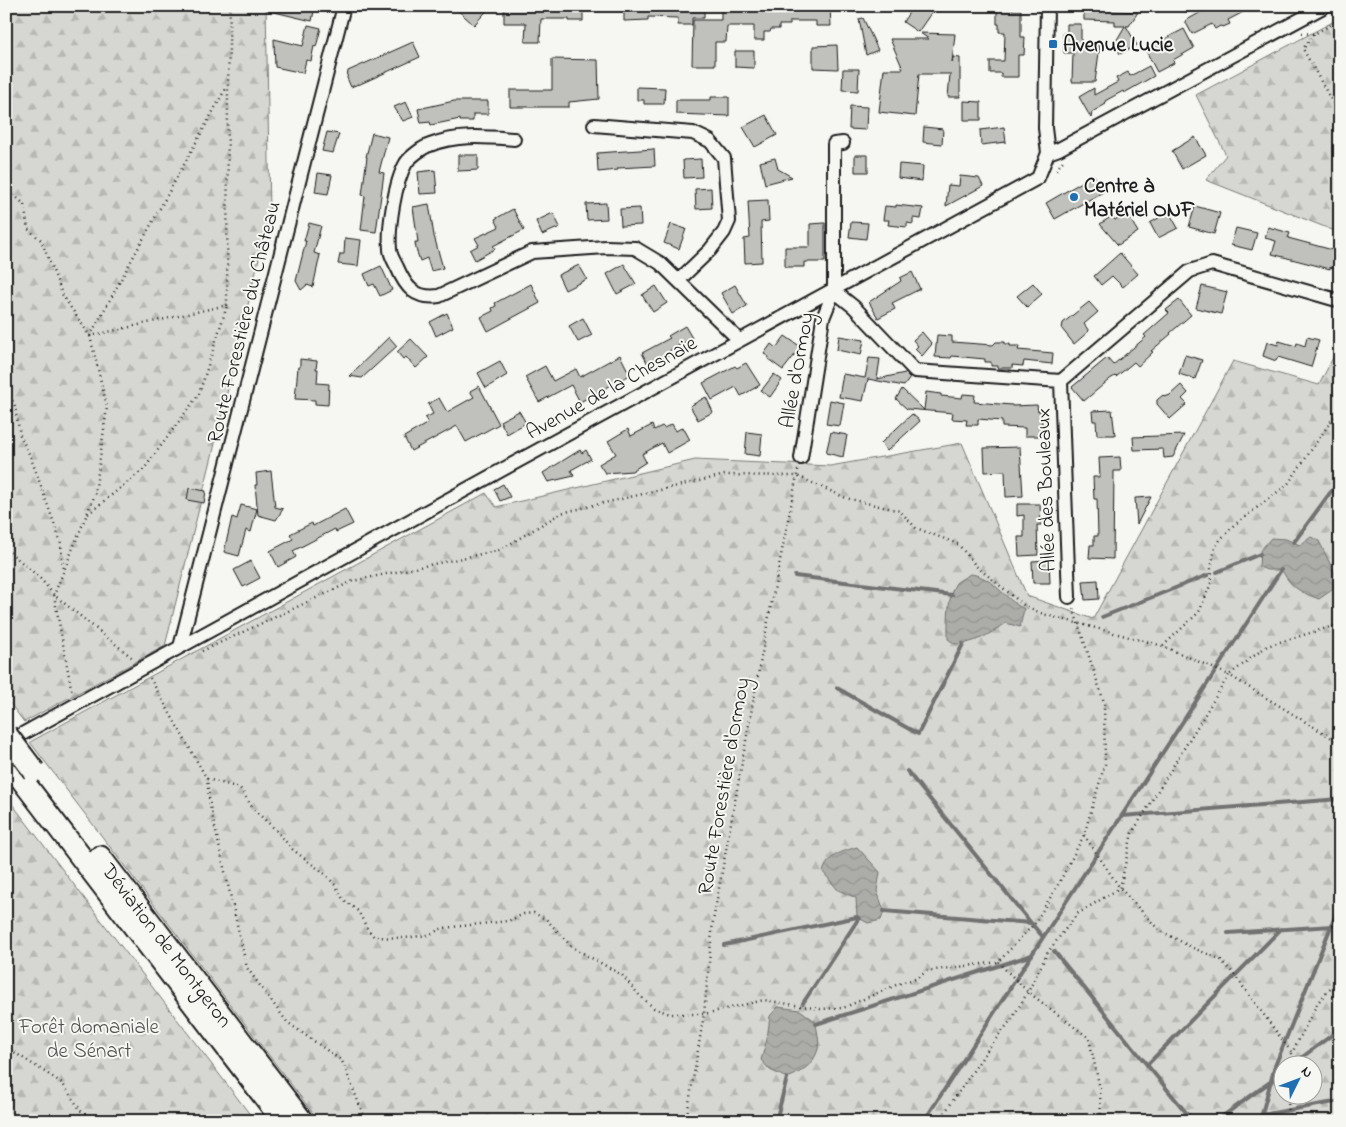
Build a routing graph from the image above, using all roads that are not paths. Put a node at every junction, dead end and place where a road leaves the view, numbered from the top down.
1 (344, 6) edge
2 (1046, 6) edge
3 (1325, 6) edge
4 (594, 125) dead end
5 (514, 139) dead end
6 (843, 143) dead end
7 (1048, 153) junction
8 (679, 280) junction
9 (834, 291) junction
10 (1340, 301) edge
11 (739, 340) junction
12 (1061, 381) junction
13 (801, 458) road end
14 (1069, 597) road end
15 (180, 647) junction
16 (6, 734) edge
17 (6, 743) edge
18 (6, 759) edge
19 (28, 775) junction
20 (282, 1121) edge
21 (302, 1121) edge

1 - 15 street, Route Forestière du Château
2 - 7 street
3 - 7 street
4 - 8 street
5 - 8 street
6 - 9 street
7 - 9 street, Avenue de la Chesnaie
8 - 11 street
9 - 11 street, Avenue de la Chesnaie
9 - 12 street
9 - 13 street, Allée d'Ormoy
10 - 12 street
11 - 15 street, Avenue de la Chesnaie
12 - 14 street, Allée des Bouleaux
15 - 17 street, Avenue de la Chesnaie
16 - 19 main road, bridge
18 - 19 main road
19 - 20 main road, Déviation de Montgeron
19 - 21 main road, Déviation de Montgeron

